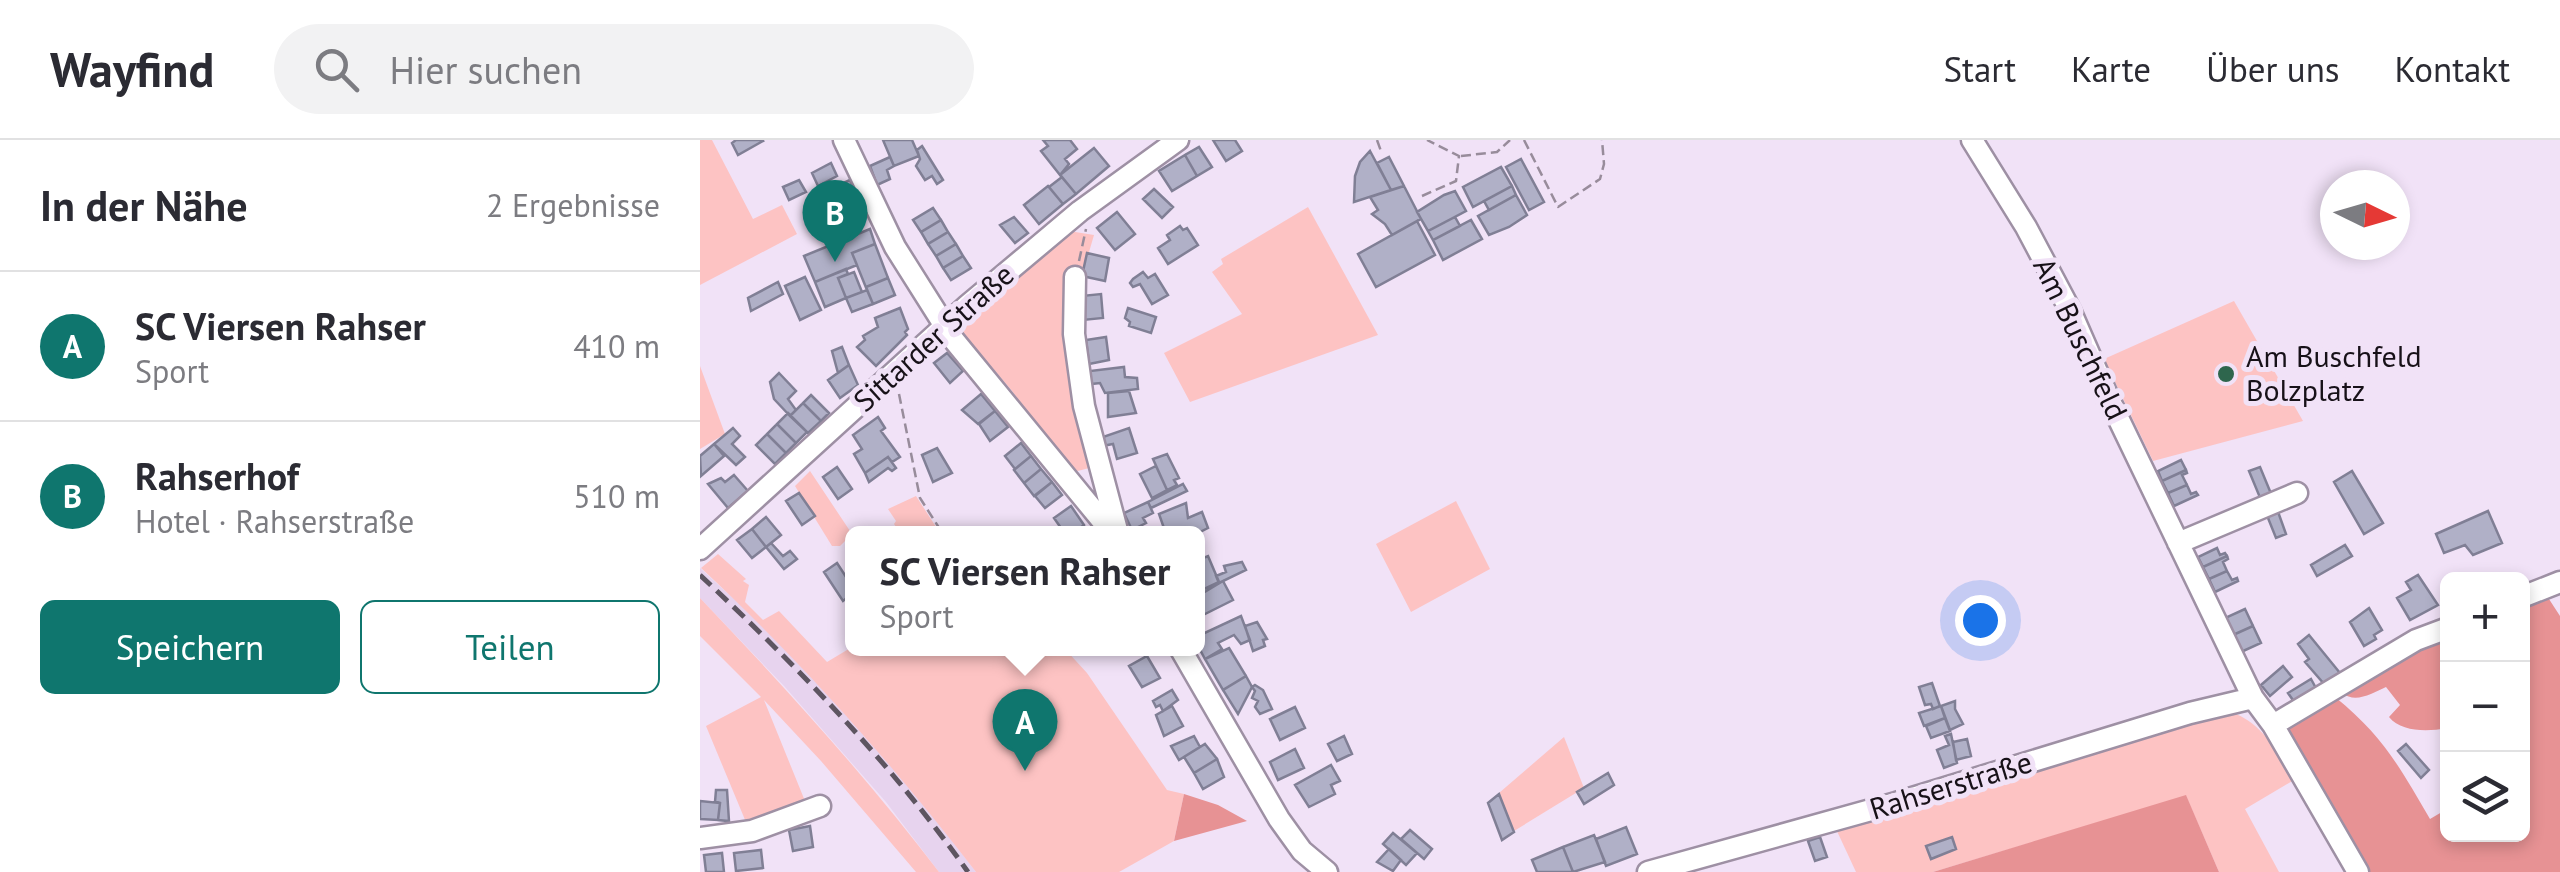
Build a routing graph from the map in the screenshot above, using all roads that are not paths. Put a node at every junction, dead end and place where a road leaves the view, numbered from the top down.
1 (844, 140) edge
2 (1178, 140) edge
3 (1972, 140) edge
4 (1075, 277) road end
5 (945, 326) junction
6 (2297, 493) dead end
7 (1109, 526) edge
8 (1114, 526) edge
9 (2178, 543) junction
10 (700, 550) edge
11 (2560, 582) edge
12 (2530, 595) edge
13 (2440, 631) edge
14 (1185, 656) edge
15 (2253, 698) junction
16 (2273, 724) junction
17 (820, 806) dead end
18 (700, 838) edge
19 (1327, 872) edge
20 (1648, 872) edge
21 (2358, 872) edge

1 - 5 street
2 - 5 street, Sittarder Straße
3 - 9 street, Am Buschfeld
4 - 8 street
5 - 7 street
5 - 10 street, Sittarder Straße
6 - 9 street
9 - 15 street, Am Buschfeld
11 - 12 street
13 - 16 street
14 - 19 street
15 - 16 street, Am Buschfeld
15 - 20 street, Rahserstraße
16 - 21 street, Am Buschfeld
17 - 18 street

